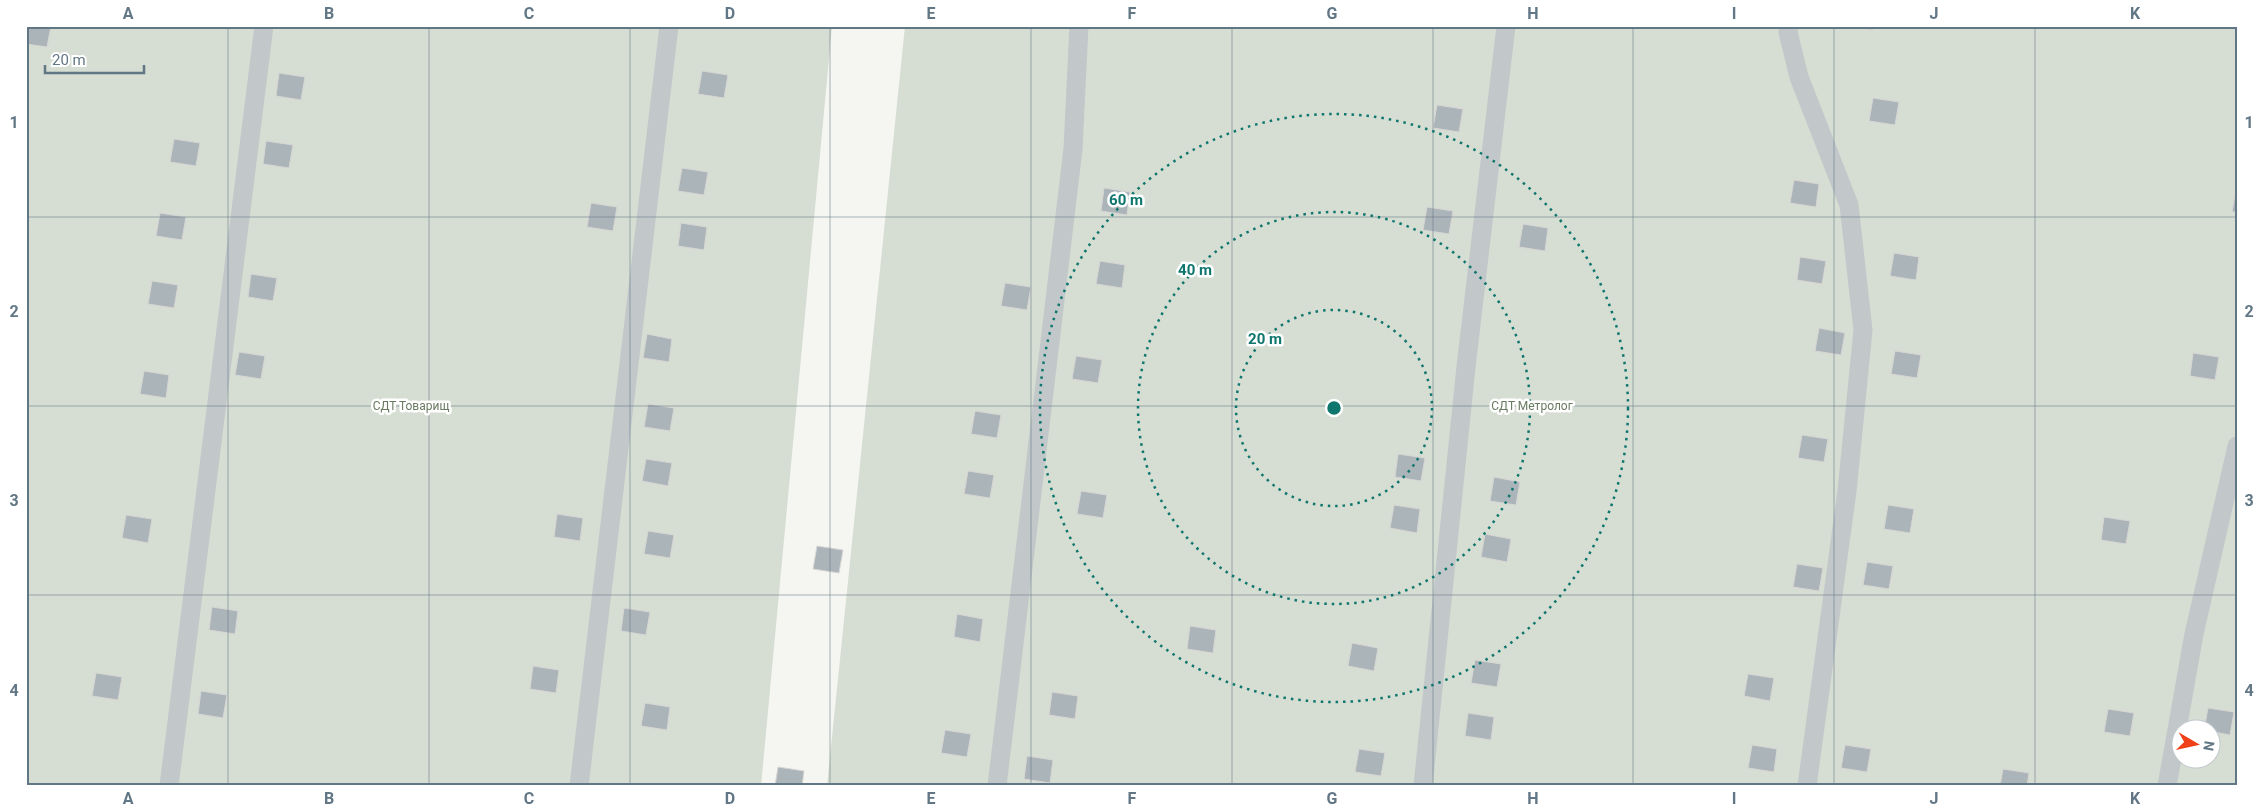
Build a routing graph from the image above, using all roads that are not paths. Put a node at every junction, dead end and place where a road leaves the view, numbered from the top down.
1 (264, 26) edge
2 (669, 26) edge
3 (1079, 26) edge
4 (1506, 26) edge
5 (1789, 26) edge
6 (2237, 446) edge
7 (169, 786) edge
8 (579, 786) edge
9 (997, 786) edge
10 (1423, 786) edge
11 (1807, 786) edge
12 (2167, 786) edge

1 - 7 lane
2 - 8 lane
3 - 9 lane
4 - 10 lane
5 - 11 lane
6 - 12 lane

